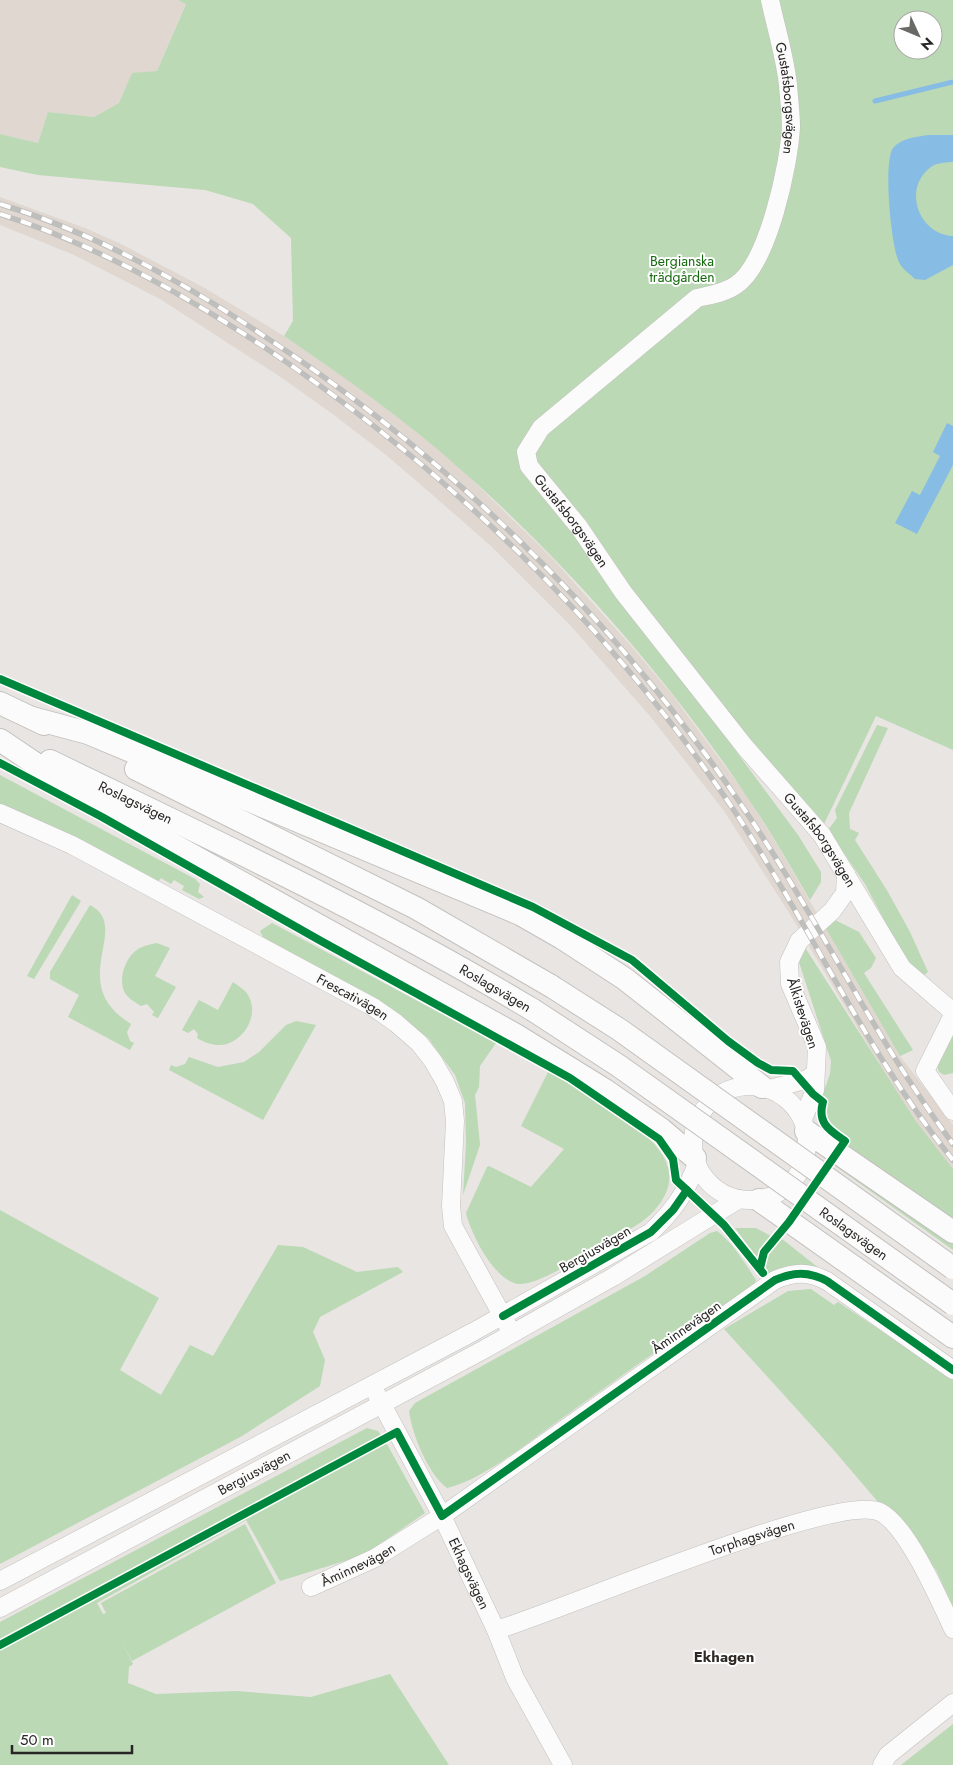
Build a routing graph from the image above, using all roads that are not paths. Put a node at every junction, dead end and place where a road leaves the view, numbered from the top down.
1 (770, 0) edge
2 (0, 703) edge
3 (32, 718) junction
4 (0, 736) edge
5 (0, 740) edge
6 (0, 813) edge
7 (846, 874) junction
8 (867, 909) junction
9 (832, 911) junction
10 (953, 1014) edge
11 (815, 1073) junction
12 (766, 1088) junction
13 (953, 1111) edge
14 (805, 1125) junction
15 (696, 1161) junction
16 (749, 1199) junction
17 (953, 1232) edge
18 (953, 1268) edge
19 (953, 1304) edge
20 (503, 1316) junction
21 (512, 1333) junction
22 (953, 1337) edge
23 (953, 1370) edge
24 (371, 1385) junction
25 (382, 1404) junction
26 (442, 1516) junction
27 (0, 1581) edge
28 (310, 1587) dead end
29 (0, 1608) edge
30 (953, 1629) edge
31 (496, 1630) junction
32 (953, 1703) edge
33 (563, 1765) edge
34 (882, 1765) edge

1 - 7 street, Gustafsborgsvägen
2 - 3 main road, Roslagsvägen
3 - 12 main road
3 - 18 main road, Roslagsvägen, bridge
4 - 19 main road, Roslagsvägen, bridge
5 - 15 main road
6 - 20 street, Frescativägen
7 - 8 street, Gustafsborgsvägen
7 - 9 street, Ålkistevägen
8 - 9 street, Ålkistevägen
8 - 10 street, Gustafsborgsvägen
9 - 11 street, Ålkistevägen
10 - 13 street
11 - 12 street
11 - 14 street, Ålkistevägen
12 - 14 street
12 - 15 street
14 - 16 street
14 - 17 main road
15 - 16 street
15 - 20 street, Bergiusvägen
16 - 21 street, Bergiusvägen
16 - 22 main road
20 - 21 street, Frescativägen
20 - 24 street, Bergiusvägen
21 - 25 street, Bergiusvägen
23 - 26 street, Åminnevägen
24 - 25 street, Ekhagsvägen
24 - 27 street, Bergiusvägen
25 - 26 street, Ekhagsvägen
25 - 29 street, Bergiusvägen
26 - 28 street, Åminnevägen
26 - 31 street, Ekhagsvägen
30 - 31 street, Torphagsvägen
31 - 33 street, Ekhagsvägen
32 - 34 street

